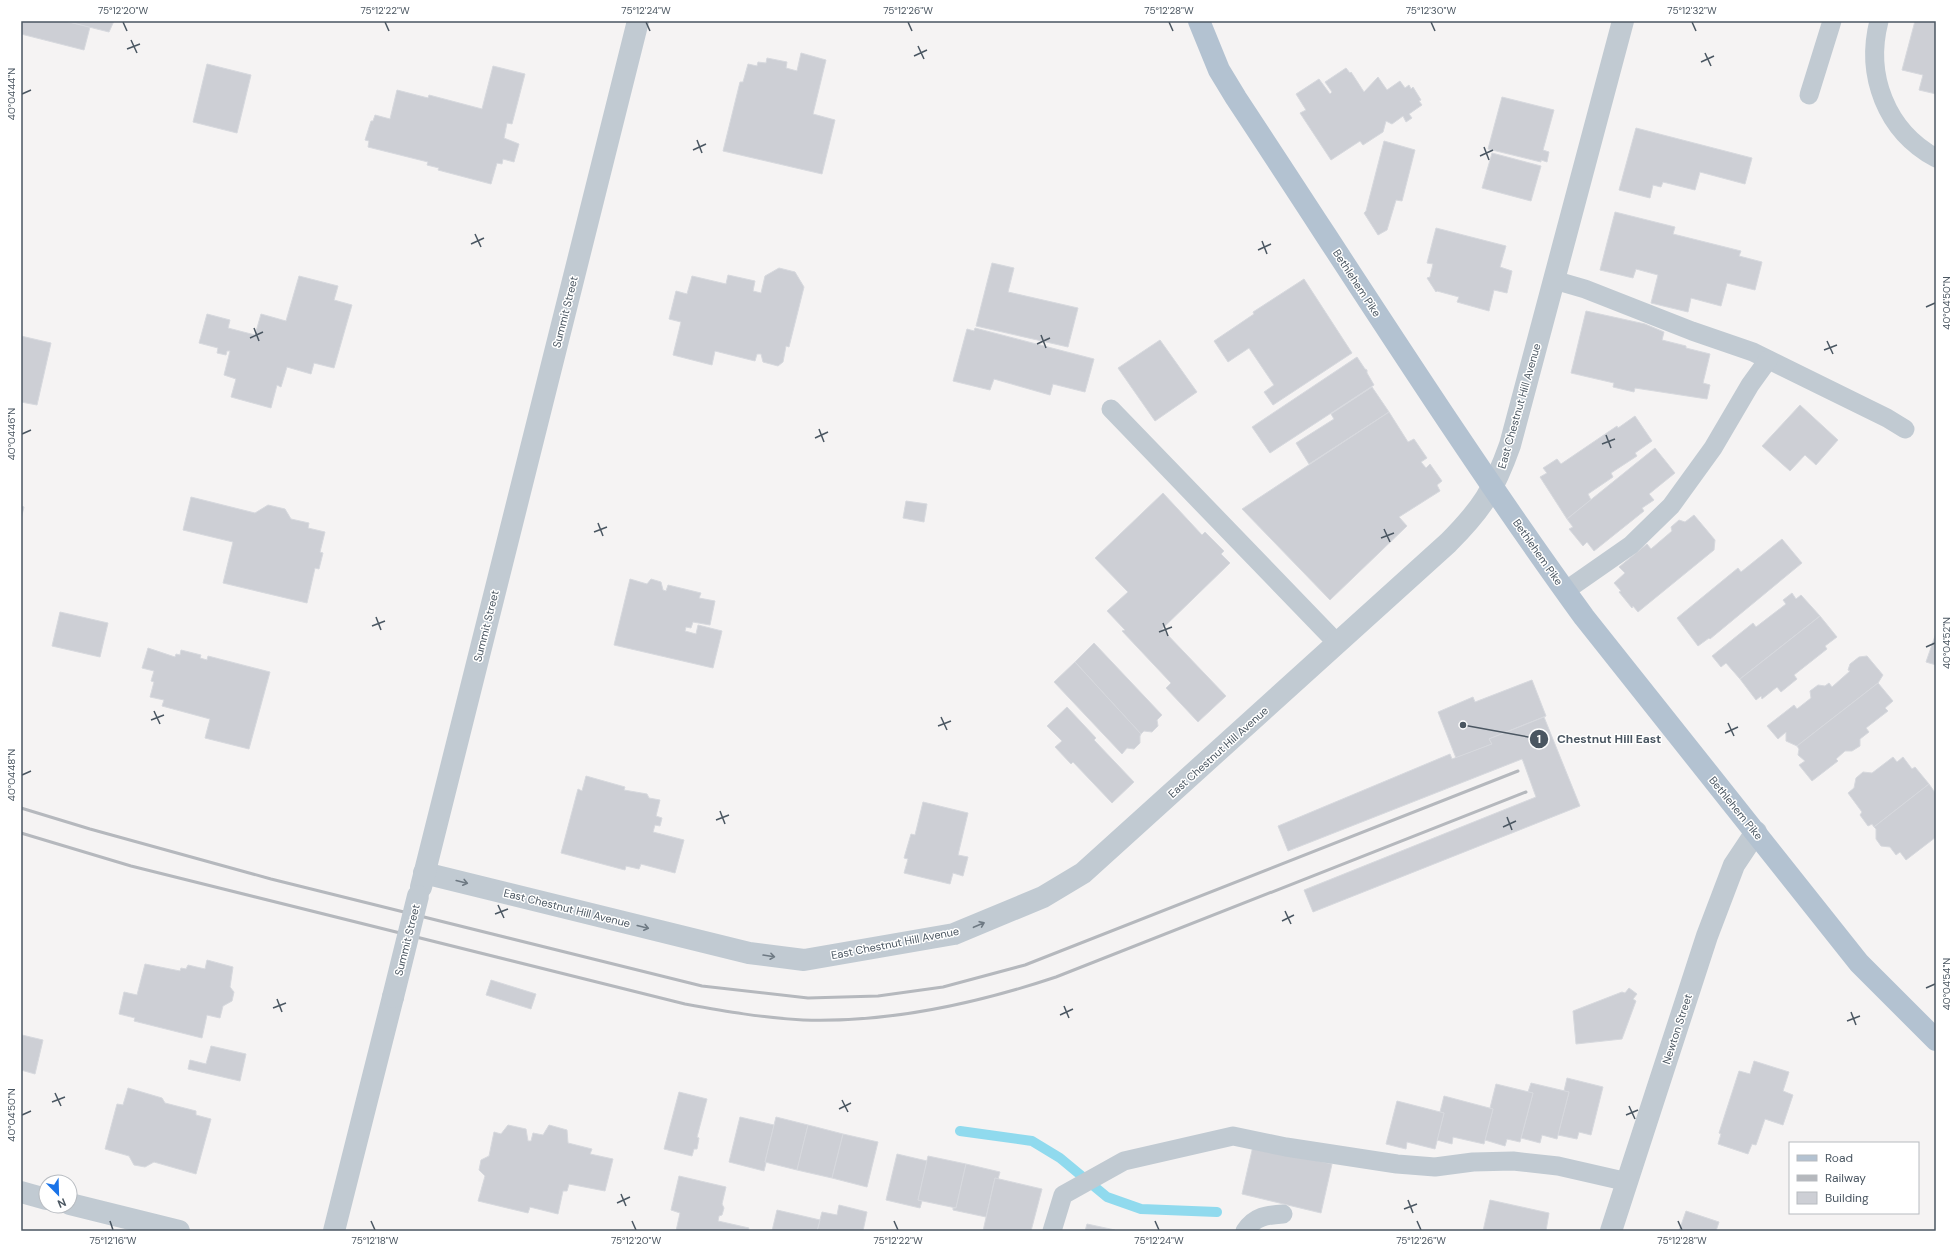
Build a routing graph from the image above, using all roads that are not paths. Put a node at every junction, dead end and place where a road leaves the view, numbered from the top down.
1 (638, 21) edge
2 (1199, 21) edge
3 (1623, 21) edge
4 (1832, 21) edge
5 (1879, 21) edge
6 (1809, 95) dead end
7 (1936, 158) edge
8 (1554, 280) junction
9 (1768, 360) junction
10 (1111, 408) dead end
11 (1905, 429) dead end
12 (1493, 488) junction
13 (1565, 591) junction
14 (1337, 643) junction
15 (1756, 832) junction
16 (424, 873) junction
17 (1936, 1040) edge
18 (1628, 1182) junction
19 (21, 1192) edge
20 (38, 1197) edge
21 (78, 1206) edge
22 (1284, 1214) dead end
23 (179, 1231) edge
24 (334, 1231) edge
25 (1052, 1231) edge
26 (1244, 1231) edge
27 (1611, 1231) edge

1 - 16 street, Summit Street
2 - 12 main road, Bethlehem Pike
3 - 8 street, East Chestnut Hill Avenue
4 - 6 lane
5 - 7 lane
8 - 9 lane
8 - 12 street, East Chestnut Hill Avenue
9 - 11 lane
9 - 13 lane
10 - 14 lane
12 - 13 main road, Bethlehem Pike
12 - 14 street, East Chestnut Hill Avenue
13 - 15 main road, Bethlehem Pike
16 -> 14 street, East Chestnut Hill Avenue
15 - 17 main road, Bethlehem Pike
15 - 18 street, Newton Street
16 - 24 street, Summit Street, bridge
18 - 25 lane
18 - 27 street, Newton Street
19 - 20 street
21 - 23 street
22 - 26 lane

